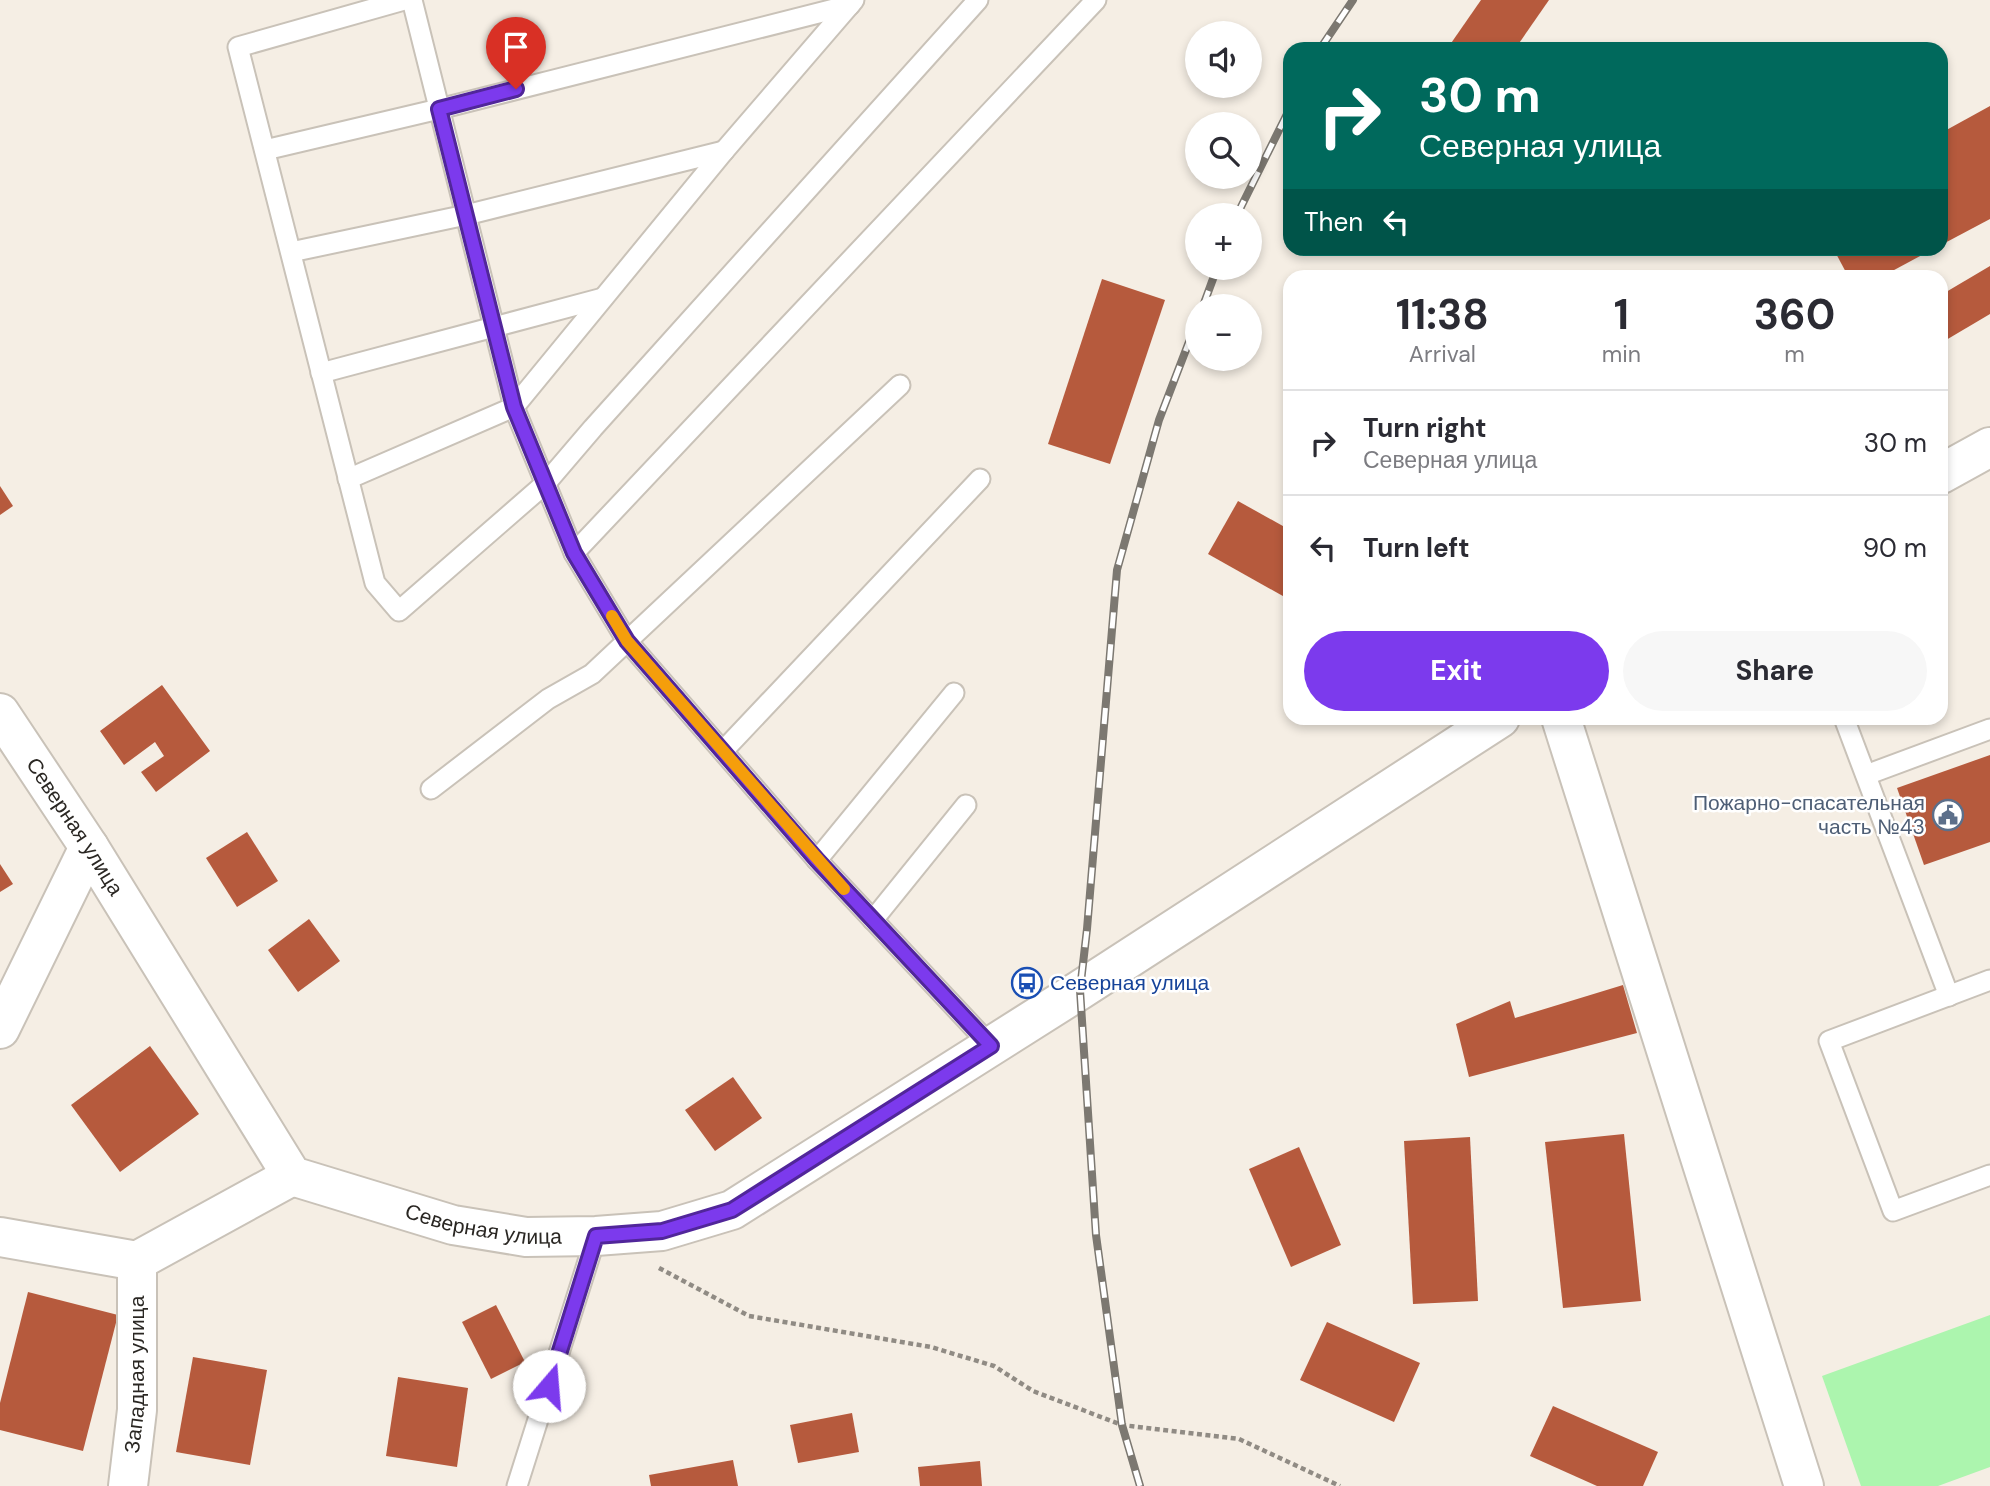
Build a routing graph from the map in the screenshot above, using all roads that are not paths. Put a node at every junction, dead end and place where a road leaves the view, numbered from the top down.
1 (404, 0) edge
2 (412, 0) edge
3 (978, 0) edge
4 (1097, 0) edge
5 (851, 2) edge
6 (439, 109) junction
7 (265, 150) junction
8 (724, 151) junction
9 (466, 215) junction
10 (290, 252) junction
11 (603, 298) junction
12 (494, 328) junction
13 (321, 373) junction
14 (900, 385) dead end
15 (514, 407) junction
16 (1990, 447) edge
17 (1948, 470) edge
18 (348, 479) junction
19 (980, 479) dead end
20 (546, 483) junction
21 (574, 553) junction
22 (627, 641) junction
23 (954, 692) dead end
24 (0, 713) edge
25 (1489, 725) edge
26 (1563, 725) edge
27 (1847, 725) edge
28 (1990, 729) edge
29 (723, 751) junction
30 (1866, 775) junction
31 (430, 789) dead end
32 (966, 805) dead end
33 (89, 847) junction
34 (817, 860) junction
35 (873, 920) junction
36 (1990, 980) edge
37 (1949, 996) junction
38 (0, 1029) edge
39 (991, 1046) junction
40 (1990, 1175) edge
41 (292, 1176) junction
42 (596, 1236) junction
43 (0, 1237) edge
44 (137, 1261) junction
45 (128, 1486) edge
46 (517, 1486) edge
47 (1804, 1486) edge

1 - 7 lane
2 - 6 lane
3 - 20 lane
4 - 21 lane
5 - 6 lane
5 - 8 lane
6 - 7 lane
6 - 9 lane
7 - 10 lane
8 - 9 lane
8 - 11 lane
9 - 10 lane
9 - 12 lane
10 - 13 lane
11 - 12 lane
11 - 15 lane
12 - 13 lane
12 - 15 lane
13 - 18 lane
14 - 22 lane
15 - 18 lane
15 - 20 lane
16 - 17 street
18 - 20 lane
19 - 29 lane
20 - 21 lane
21 - 22 lane
22 - 29 lane
22 - 31 lane
23 - 34 lane
24 - 33 street, Северная улица
25 - 39 street, Северная улица
26 - 47 street
27 - 30 lane
28 - 30 lane
29 - 34 lane
30 - 37 lane
32 - 35 lane
33 - 38 street
33 - 41 street, Северная улица
34 - 35 lane
35 - 39 lane
36 - 37 lane
37 - 40 lane
39 - 42 street, Северная улица
41 - 42 street, Северная улица
41 - 44 street
42 - 46 lane
43 - 44 street
44 - 45 street, Западная улица

